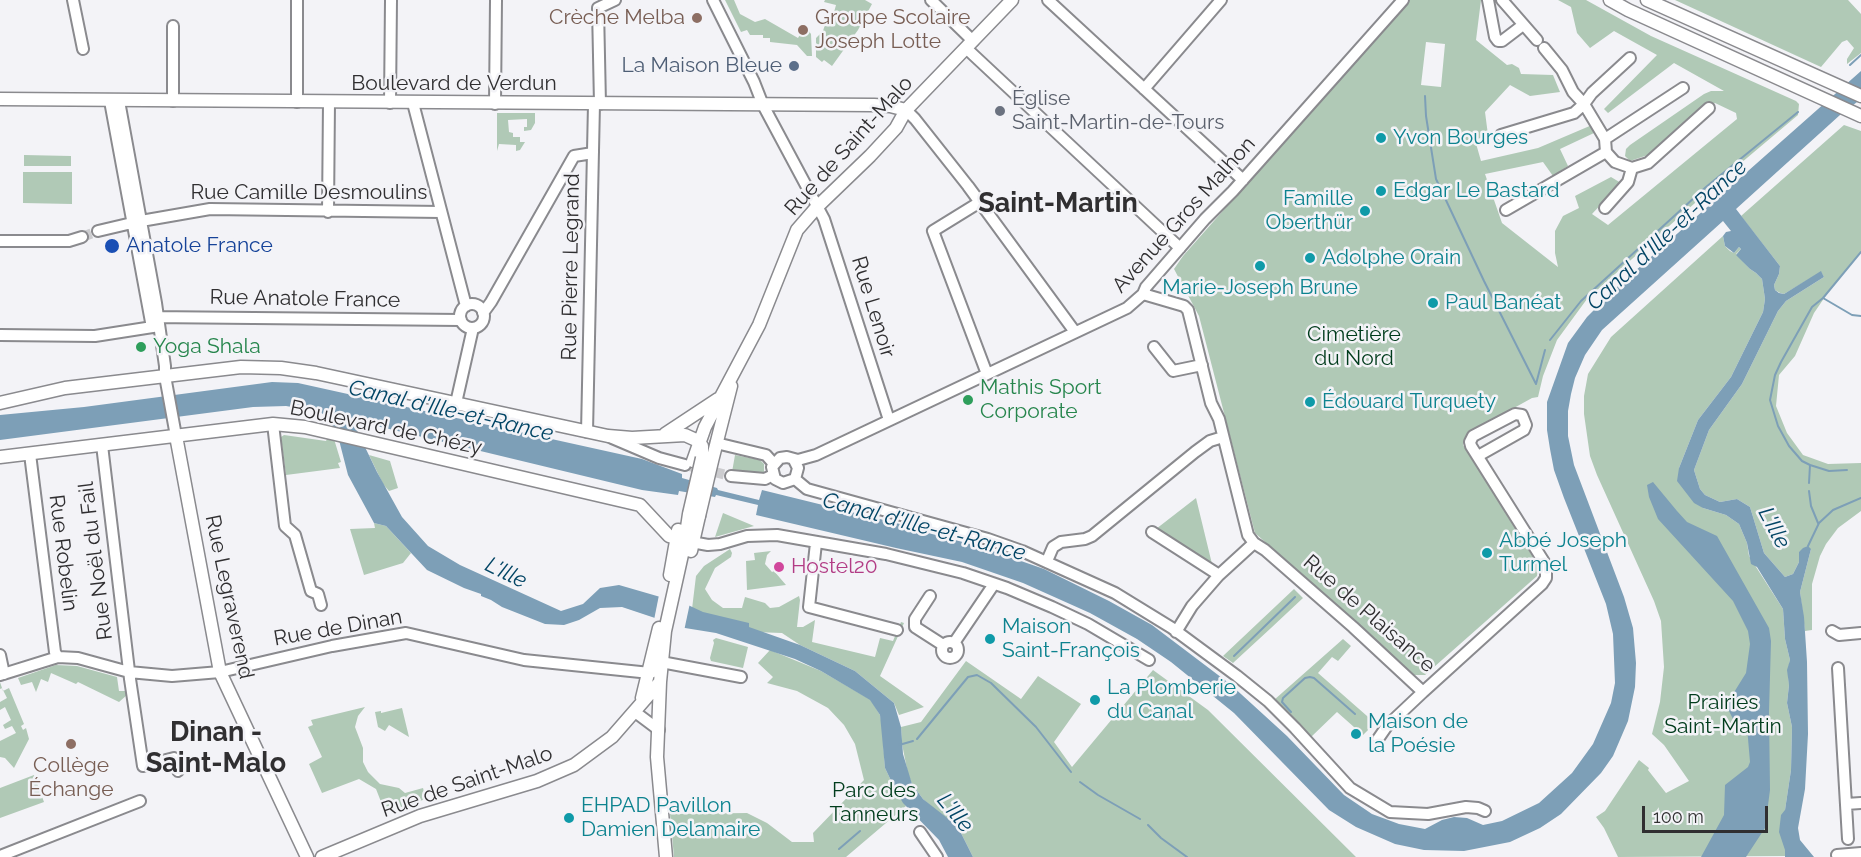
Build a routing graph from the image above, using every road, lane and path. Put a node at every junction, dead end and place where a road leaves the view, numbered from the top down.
1 (74, 0) edge
2 (297, 0) edge
3 (391, 0) edge
4 (496, 0) edge
5 (615, 0) edge
6 (713, 0) edge
7 (931, 0) edge
8 (1012, 0) edge
9 (1048, 0) edge
10 (1221, 0) edge
11 (1403, 0) edge
12 (1488, 0) edge
13 (1502, 0) edge
14 (1610, 0) edge
15 (1647, 0) edge
16 (598, 4) edge
17 (1523, 25) junction
18 (173, 26) dead end
19 (970, 45) junction
20 (83, 49) dead end
21 (1630, 58) dead end
22 (1683, 88) dead end
23 (1144, 89) junction
24 (1861, 96) edge
25 (0, 99) edge
26 (115, 101) junction
27 (173, 101) junction
28 (297, 102) junction
29 (329, 102) junction
30 (390, 103) junction
31 (413, 103) junction
32 (495, 104) junction
33 (597, 104) junction
34 (1584, 104) junction
35 (763, 105) junction
36 (1709, 108) dead end
37 (906, 111) junction
38 (1861, 116) edge
39 (1501, 135) dead end
40 (1605, 139) junction
41 (1606, 152) junction
42 (593, 153) junction
43 (1632, 168) junction
44 (1243, 180) junction
45 (980, 202) junction
46 (817, 207) junction
47 (1605, 208) dead end
48 (1506, 210) dead end
49 (328, 212) junction
50 (441, 212) junction
51 (136, 222) junction
52 (98, 231) tunnel mouth
53 (82, 237) tunnel mouth
54 (0, 241) edge
55 (1180, 248) junction
56 (1143, 294) junction
57 (466, 306) junction
58 (483, 313) junction
59 (460, 320) junction
60 (155, 322) junction
61 (473, 328) junction
62 (1075, 332) junction
63 (0, 335) edge
64 (1154, 346) dead end
65 (1202, 365) junction
66 (735, 373) junction
67 (987, 374) junction
68 (166, 380) junction
69 (719, 399) junction
70 (0, 403) edge
71 (456, 403) junction
72 (889, 420) junction
73 (273, 424) junction
74 (175, 431) junction
75 (586, 432) junction
76 (608, 436) junction
77 (654, 437) junction
78 (1223, 437) junction
79 (699, 442) junction
80 (716, 443) junction
81 (102, 445) junction
82 (30, 454) junction
83 (816, 455) junction
84 (1478, 456) junction
85 (0, 457) edge
86 (794, 460) junction
87 (698, 461) junction
88 (773, 469) junction
89 (731, 476) tunnel mouth
90 (796, 476) junction
91 (691, 517) junction
92 (1152, 532) dead end
93 (685, 539) junction
94 (816, 543) junction
95 (1254, 543) junction
96 (1047, 561) junction
97 (1219, 575) junction
98 (994, 584) junction
99 (930, 596) dead end
100 (321, 605) dead end
101 (897, 630) dead end
102 (1832, 631) dead end
103 (1176, 632) junction
104 (1861, 633) edge
105 (0, 655) edge
106 (58, 657) junction
107 (658, 660) junction
108 (1149, 660) dead end
109 (1838, 668) dead end
110 (129, 672) junction
111 (220, 672) junction
112 (650, 673) junction
113 (2, 675) edge
114 (741, 677) dead end
115 (656, 686) junction
116 (1423, 692) junction
117 (638, 708) junction
118 (659, 730) junction
119 (1378, 739) dead end
120 (178, 771) dead end
121 (140, 801) dead end
122 (1861, 803) edge
123 (1846, 804) junction
124 (1485, 811) dead end
125 (920, 832) dead end
126 (1848, 839) dead end
127 (1861, 853) edge
128 (1837, 855) dead end
129 (0, 856) edge
130 (307, 857) edge
131 (322, 857) edge
132 (666, 857) edge
133 (937, 857) edge

1 - 20 street
2 - 28 street
3 - 30 street
4 - 32 street
5 - 16 street
6 - 35 street, Rue Lenoir
7 - 19 street
8 - 19 main road, Rue de Saint-Malo
9 - 23 street
10 - 23 street
11 - 44 street, Avenue Gros Malhon
12 - 17 street
13 - 17 street
14 - 38 main road
15 - 24 main road
16 - 33 street, Rue Pierre Legrand
17 - 34 street
18 - 27 street
19 - 37 main road, Rue de Saint-Malo
19 - 55 street
21 - 34 street
22 - 40 street
23 - 44 street
25 - 26 main road, Boulevard de Verdun
26 - 27 main road, Boulevard de Verdun
26 - 51 street
27 - 28 main road, Boulevard de Verdun
28 - 29 main road, Boulevard de Verdun
29 - 30 main road, Boulevard de Verdun
29 - 49 street
30 - 31 main road, Boulevard de Verdun
31 - 32 main road, Boulevard de Verdun
31 - 50 street
32 - 33 main road, Boulevard de Verdun
33 - 35 main road, Boulevard de Verdun
33 - 42 street, Rue Pierre Legrand
34 - 39 street
34 - 40 street
35 - 37 main road, Boulevard de Verdun
35 - 46 street, Rue Lenoir
36 - 43 street
37 - 45 street
37 - 46 main road, Rue de Saint-Malo
40 - 41 street
41 - 43 street
41 - 48 street
42 - 58 street
42 - 75 street, Rue Pierre Legrand
43 - 47 street
44 - 55 street, Avenue Gros Malhon
45 - 62 street
45 - 67 street
46 - 66 main road, Rue de Saint-Malo
46 - 72 street, Rue Lenoir
49 - 50 street, Rue Camille Desmoulins
49 - 51 street, Rue Camille Desmoulins
50 - 57 street
51 - 52 street, Rue Camille Desmoulins
51 - 60 street
53 - 54 street
55 - 56 street, Avenue Gros Malhon
56 - 62 street, Avenue Gros Malhon
56 - 65 street
57 - 58 street
57 - 59 street
58 - 61 street
59 - 60 street, Rue Anatole France
59 - 61 street
60 - 63 street, Rue Anatole France
60 - 68 street
61 - 71 street
62 - 67 street, Avenue Gros Malhon
64 - 65 street
65 - 78 street
66 - 69 main road, Rue de Saint-Malo
66 - 80 main road, Rue de Saint-Malo
67 - 72 street, Avenue Gros Malhon
68 - 70 main road
68 - 71 main road
68 - 74 street
69 - 77 main road
69 - 79 main road, Rue de Saint-Malo
71 - 75 main road
72 - 83 street, Avenue Gros Malhon
73 - 74 main road, Boulevard de Chézy
73 - 93 main road, Boulevard de Chézy
73 - 100 street
74 - 81 main road, Boulevard de Chézy
74 - 111 main road, Rue Legraverend
75 - 76 main road
76 - 77 main road
76 - 87 street
77 - 79 main road
78 - 95 street
78 - 96 street
79 - 87 main road, Rue de Saint-Malo
80 - 87 main road, Rue de Saint-Malo
80 - 88 street
81 - 82 main road, Boulevard de Chézy
81 - 110 street, Rue Noël du Fail
82 - 85 main road, Boulevard de Chézy
82 - 106 street, Rue Robelin
83 - 86 street, Avenue Gros Malhon
83 - 90 street, Avenue Gros Malhon
84 - 84 street
84 - 116 street, Rue de Plaisance
86 - 88 street
86 - 90 street
87 - 91 main road, Rue de Saint-Malo, bridge
87 - 91 main road, Rue de Saint-Malo
88 - 89 street
88 - 90 street
90 - 96 street
91 - 93 main road, Rue de Saint-Malo
91 - 93 main road
92 - 97 street
93 - 94 street
93 - 107 main road, Rue de Saint-Malo
94 - 98 street
94 - 101 street
95 - 97 street
95 - 116 street, Rue de Plaisance
96 - 103 street
97 - 103 street
98 - 99 street
98 - 108 street
102 - 104 street
103 - 124 street
105 - 113 street
106 - 110 street, Rue de Dinan
106 - 113 street, Rue de Dinan
107 - 112 main road, Rue de Saint-Malo
107 - 114 street
107 - 115 main road, Rue de Saint-Malo
109 - 123 street
110 - 111 street, Rue de Dinan
110 - 120 street, Rue Noël du Fail
111 - 112 street, Rue de Dinan
111 - 130 main road, Rue Legraverend
112 - 115 street
112 - 117 main road, Rue de Saint-Malo
115 - 117 main road, Rue de Saint-Malo
115 - 118 main road
116 - 119 street
117 - 118 street
117 - 131 main road, Rue de Saint-Malo
118 - 132 main road
121 - 129 street
122 - 123 street
123 - 126 street
125 - 133 street
127 - 128 street

